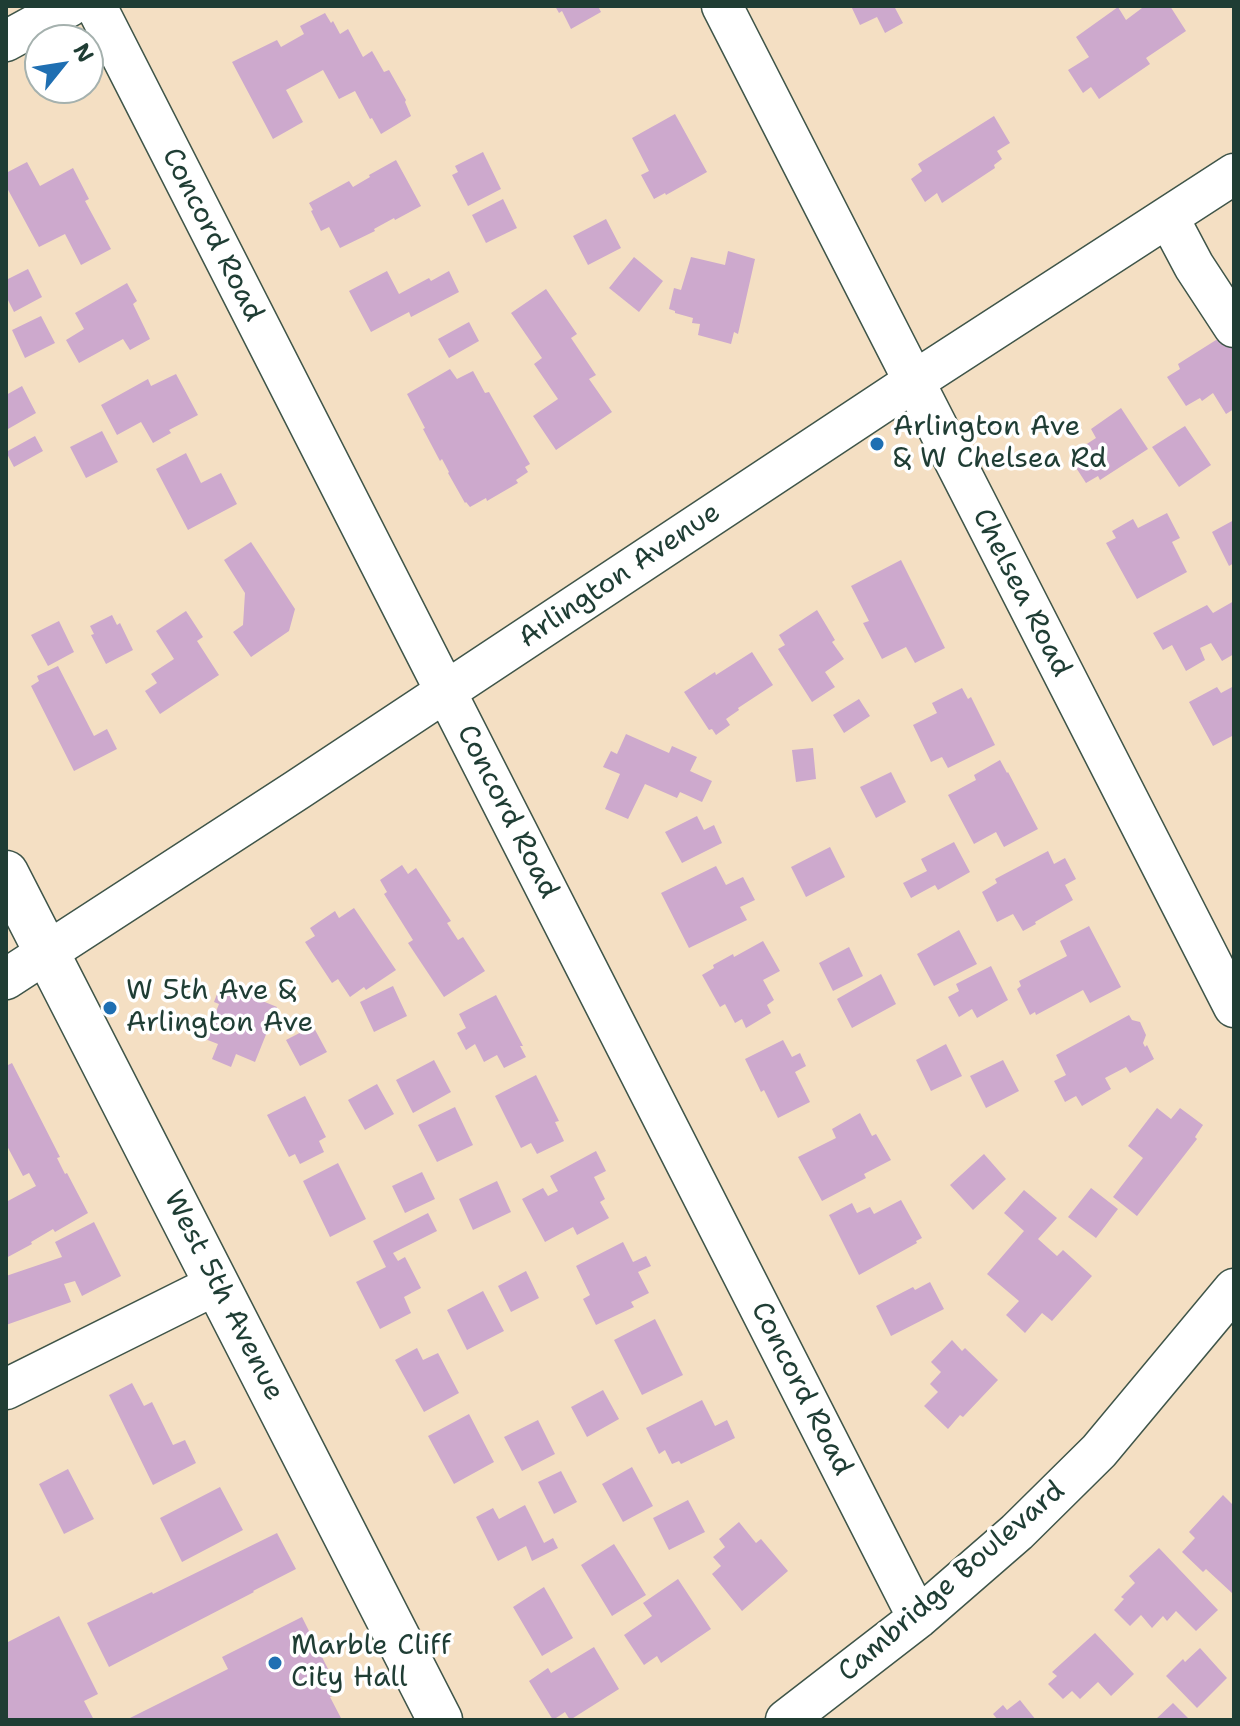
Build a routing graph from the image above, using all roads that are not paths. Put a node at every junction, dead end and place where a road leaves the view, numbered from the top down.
1 (70, 6) edge
2 (96, 6) edge
3 (722, 6) edge
4 (6, 41) edge
5 (1234, 174) edge
6 (1168, 217) junction
7 (1234, 327) edge
8 (913, 382) junction
9 (445, 691) junction
10 (6, 873) edge
11 (47, 952) junction
12 (6, 979) edge
13 (1234, 1007) edge
14 (217, 1284) junction
15 (1234, 1289) edge
16 (6, 1389) edge
17 (918, 1618) junction
18 (440, 1720) edge
19 (786, 1720) edge

1 - 4 street
2 - 9 street, Concord Road
3 - 8 street, Chelsea Road
5 - 6 street, Arlington Avenue
6 - 7 street
6 - 8 street, Arlington Avenue
8 - 9 street, Arlington Avenue
8 - 13 street, Chelsea Road
9 - 11 street, Arlington Avenue
9 - 17 street, Concord Road
10 - 11 main road, West 5th Avenue
11 - 12 street, Arlington Avenue
11 - 14 main road, West 5th Avenue
14 - 16 street
14 - 18 main road, West 5th Avenue
15 - 17 street, Cambridge Boulevard
17 - 19 street, Cambridge Boulevard

